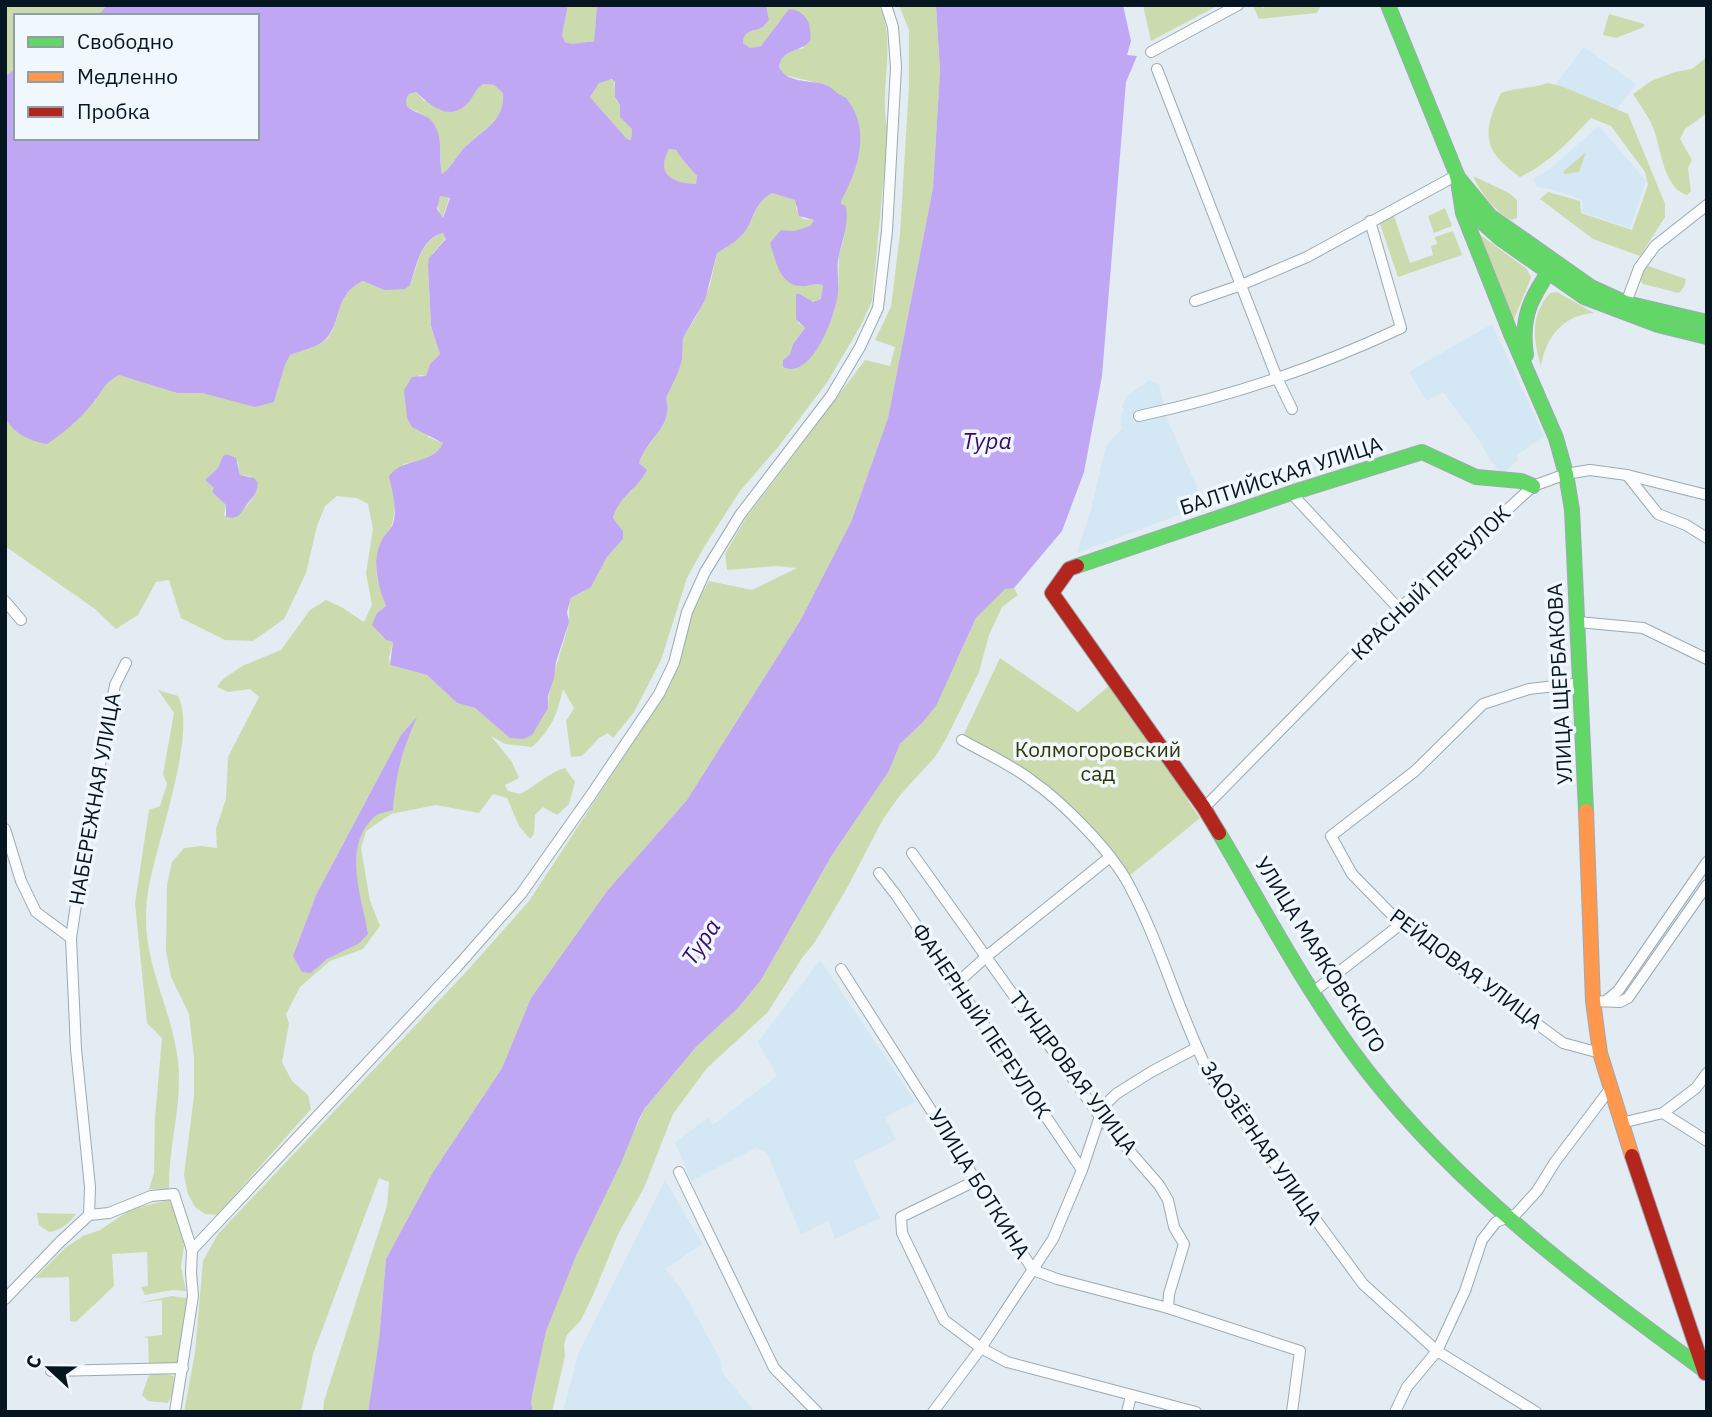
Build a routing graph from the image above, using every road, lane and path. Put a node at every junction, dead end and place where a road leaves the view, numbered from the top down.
1 (886, 5) edge
2 (1238, 5) edge
3 (1388, 5) edge
4 (1150, 52) dead end
5 (1157, 69) dead end
6 (1458, 183) junction
7 (1707, 205) edge
8 (1370, 221) junction
9 (1552, 267) junction
10 (1241, 285) junction
11 (1195, 301) dead end
12 (1626, 303) junction
13 (1707, 322) edge
14 (1707, 337) edge
15 (1277, 378) junction
16 (1532, 380) junction
17 (1292, 409) dead end
18 (1139, 416) dead end
19 (1566, 474) junction
20 (1627, 475) junction
21 (1533, 485) junction
22 (1291, 493) junction
23 (1707, 495) edge
24 (1707, 538) edge
25 (1052, 593) joint
26 (5, 601) edge
27 (1399, 609) junction
28 (21, 620) dead end
29 (1578, 622) junction
30 (1707, 659) edge
31 (126, 663) dead end
32 (1582, 684) junction
33 (962, 740) dead end
34 (1204, 808) junction
35 (5, 829) edge
36 (912, 853) dead end
37 (1110, 857) junction
38 (1707, 862) edge
39 (879, 873) dead end
40 (1707, 885) edge
41 (1401, 923) junction
42 (71, 938) junction
43 (987, 956) junction
44 (841, 969) dead end
45 (956, 984) junction
46 (1313, 992) junction
47 (1600, 1001) junction
48 (1196, 1048) junction
49 (1600, 1053) junction
50 (1707, 1073) edge
51 (1610, 1089) junction
52 (1663, 1113) junction
53 (1101, 1118) junction
54 (1621, 1123) junction
55 (1707, 1141) edge
56 (1082, 1170) junction
57 (679, 1172) dead end
58 (975, 1181) junction
59 (89, 1215) junction
60 (1507, 1217) junction
61 (192, 1250) junction
62 (1033, 1270) junction
63 (5, 1299) edge
64 (1168, 1308) junction
65 (981, 1348) junction
66 (1437, 1351) junction
67 (183, 1368) junction
68 (51, 1371) dead end
69 (1706, 1374) edge
70 (1130, 1396) junction
71 (175, 1412) edge
72 (817, 1412) edge
73 (933, 1412) edge
74 (1127, 1412) edge
75 (1196, 1412) edge
76 (1292, 1412) edge
77 (1395, 1412) edge
78 (1536, 1412) edge

1 - 61 street
2 - 4 street
3 - 6 street, УЛИЦА ЩЕРБАКОВА
5 - 10 street
6 - 8 street
6 - 9 street
6 - 16 street, УЛИЦА ЩЕРБАКОВА
7 - 12 street
8 - 10 street
8 - 15 street
9 - 12 street
9 - 14 street
9 - 16 street
10 - 11 street
10 - 15 street
12 - 13 street
15 - 17 street
15 - 18 street
16 - 19 street, УЛИЦА ЩЕРБАКОВА
19 - 20 street, КРАСНЫЙ ПЕРЕУЛОК
19 - 21 street, КРАСНЫЙ ПЕРЕУЛОК
19 - 29 street, УЛИЦА ЩЕРБАКОВА
20 - 23 street, КРАСНЫЙ ПЕРЕУЛОК
20 - 24 street
21 - 22 street, БАЛТИЙСКАЯ УЛИЦА
21 - 27 street, КРАСНЫЙ ПЕРЕУЛОК
22 - 25 street, БАЛТИЙСКАЯ УЛИЦА
22 - 27 street
25 - 34 street, УЛИЦА МАЯКОВСКОГО
26 - 28 street
27 - 34 street, КРАСНЫЙ ПЕРЕУЛОК
29 - 30 street
29 - 32 street, УЛИЦА ЩЕРБАКОВА
31 - 42 street, НАБЕРЕЖНАЯ УЛИЦА
32 - 41 street, РЕЙДОВАЯ УЛИЦА
32 - 47 street, УЛИЦА ЩЕРБАКОВА
33 - 37 street, ЗАОЗЁРНАЯ УЛИЦА
34 - 46 street, УЛИЦА МАЯКОВСКОГО
35 - 42 street, НАБЕРЕЖНАЯ УЛИЦА
36 - 43 street, ТУНДРОВАЯ УЛИЦА
37 - 43 street
37 - 48 street, ЗАОЗЁРНАЯ УЛИЦА
38 - 47 street
39 - 45 street, ФАНЕРНЫЙ ПЕРЕУЛОК
40 - 47 street
41 - 46 street
41 - 49 street, РЕЙДОВАЯ УЛИЦА
42 - 59 street, НАБЕРЕЖНАЯ УЛИЦА
43 - 45 street
43 - 53 street, ТУНДРОВАЯ УЛИЦА
44 - 58 street, УЛИЦА БОТКИНА
45 - 56 street, ФАНЕРНЫЙ ПЕРЕУЛОК
46 - 60 street, УЛИЦА МАЯКОВСКОГО
47 - 49 street, УЛИЦА ЩЕРБАКОВА
48 - 53 street
48 - 66 street, ЗАОЗЁРНАЯ УЛИЦА
49 - 51 street, УЛИЦА ЩЕРБАКОВА
50 - 52 street
51 - 54 street, УЛИЦА ЩЕРБАКОВА
51 - 60 street
52 - 54 street
52 - 55 street
53 - 56 street
53 - 64 street, ТУНДРОВАЯ УЛИЦА
54 - 69 street, УЛИЦА ЩЕРБАКОВА
56 - 62 street
57 - 72 street
58 - 62 street, УЛИЦА БОТКИНА
58 - 65 street
59 - 61 street
59 - 63 street
60 - 66 street
60 - 69 street, УЛИЦА МАЯКОВСКОГО
61 - 67 street
62 - 64 street, УЛИЦА БОТКИНА
62 - 65 street
64 - 76 street, УЛИЦА БОТКИНА
65 - 70 street
65 - 73 street
66 - 77 street
66 - 78 street, ЗАОЗЁРНАЯ УЛИЦА
67 - 68 street
67 - 71 street
70 - 74 street
70 - 75 street

